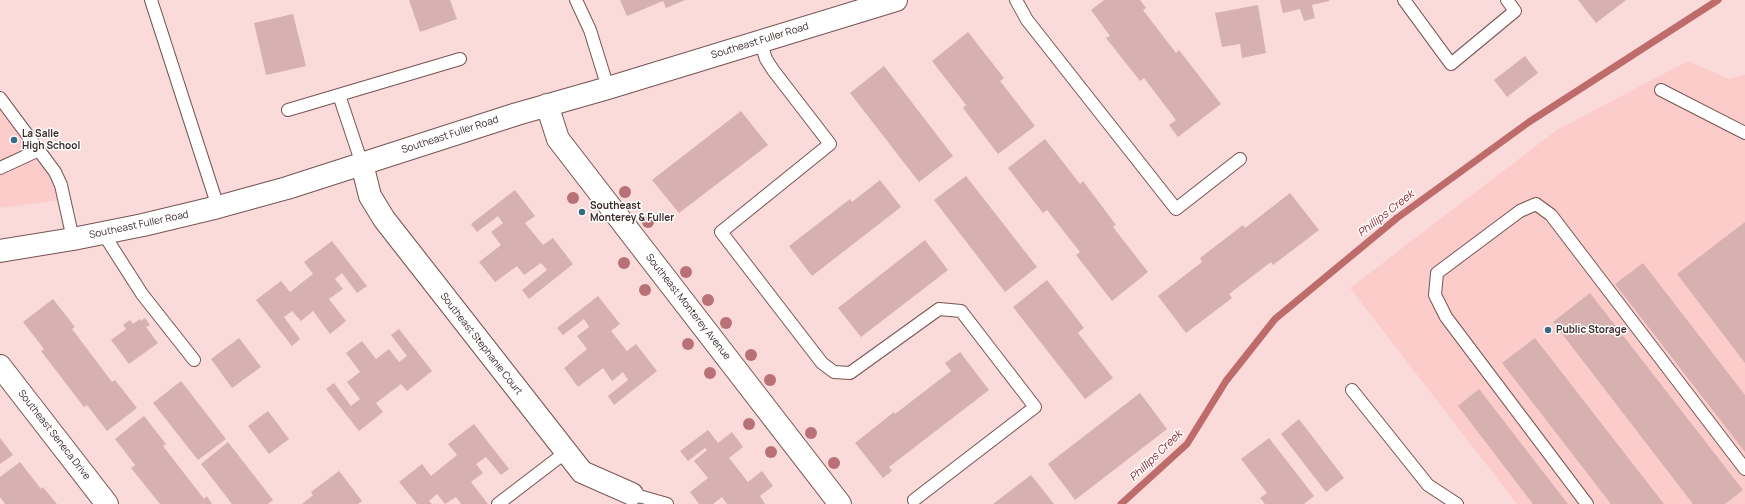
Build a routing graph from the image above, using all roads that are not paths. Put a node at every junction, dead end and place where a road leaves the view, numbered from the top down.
1 (151, 0) edge
2 (576, 0) edge
3 (896, 0) edge
4 (1016, 0) edge
5 (1404, 0) edge
6 (1507, 0) edge
7 (760, 41) junction
8 (460, 59) dead end
9 (608, 88) junction
10 (1661, 90) dead end
11 (339, 95) junction
12 (0, 98) edge
13 (547, 105) junction
14 (288, 110) dead end
15 (1745, 133) edge
16 (39, 150) junction
17 (1240, 159) dead end
18 (362, 164) junction
19 (0, 168) edge
20 (218, 207) junction
21 (103, 233) junction
22 (73, 239) junction
23 (0, 251) edge
24 (194, 360) dead end
25 (0, 366) edge
26 (1352, 390) dead end
27 (566, 452) junction
28 (1745, 469) edge
29 (634, 499) edge
30 (914, 500) dead end
31 (107, 504) edge
32 (498, 504) edge
33 (667, 504) edge
34 (840, 504) edge
35 (1457, 504) edge
36 (1587, 504) edge

1 - 20 lane
2 - 9 lane
3 - 7 street, Southeast Fuller Road
4 - 17 lane
5 - 6 lane
7 - 9 street, Southeast Fuller Road
7 - 30 lane
8 - 11 lane
9 - 13 street, Southeast Fuller Road
10 - 15 lane
11 - 14 lane
11 - 18 lane
12 - 16 lane
13 - 18 street, Southeast Fuller Road
13 - 34 street, Southeast Monterey Avenue
16 - 19 lane
16 - 22 lane
18 - 20 street, Southeast Fuller Road
18 - 27 street, Southeast Stephanie Court
20 - 21 street, Southeast Fuller Road
21 - 22 street, Southeast Fuller Road
21 - 24 lane
22 - 23 street, Southeast Fuller Road
25 - 31 street, Southeast Seneca Drive
26 - 35 lane
27 - 29 street, Southeast Stephanie Court
27 - 32 lane
28 - 36 lane
29 - 33 lane

